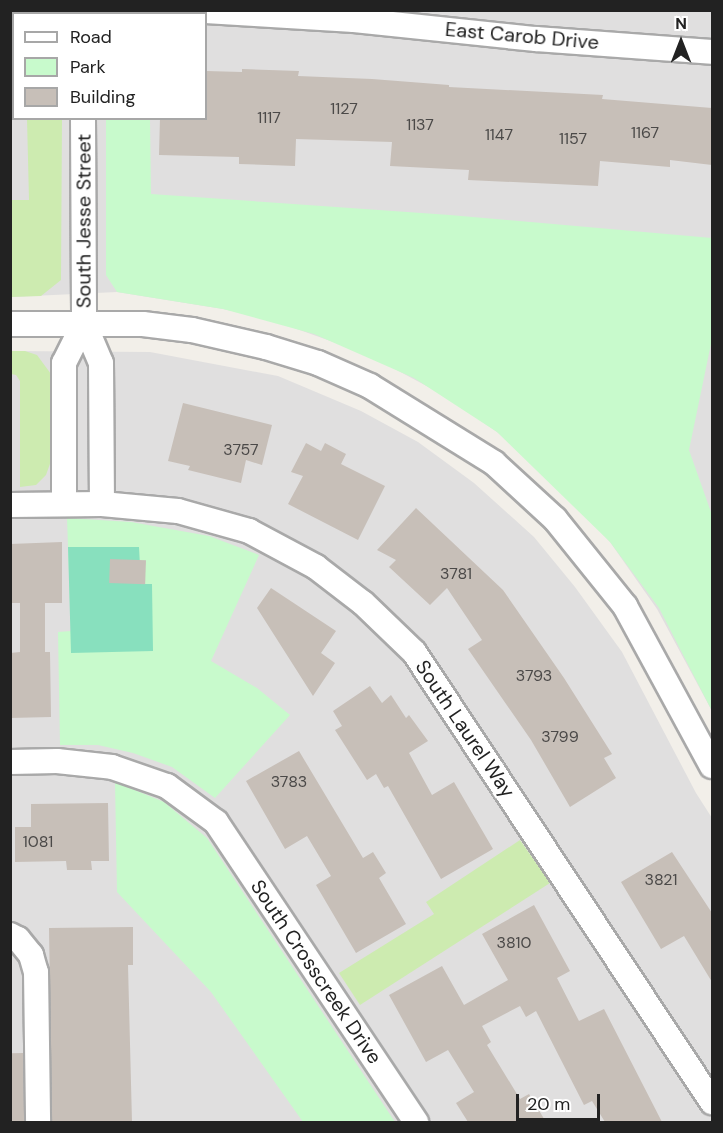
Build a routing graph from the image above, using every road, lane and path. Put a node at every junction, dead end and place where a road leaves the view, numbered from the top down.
1 (72, 10) edge
2 (189, 10) edge
3 (31, 12) edge
4 (712, 52) edge
5 (83, 120) edge
6 (84, 322) junction
7 (10, 324) edge
8 (64, 504) junction
9 (102, 504) junction
10 (10, 505) edge
11 (10, 762) edge
12 (712, 766) edge
13 (10, 935) edge
14 (712, 1102) edge
15 (38, 1122) edge
16 (416, 1122) edge

1 - 3 street
2 - 4 street, East Carob Drive
5 - 6 street, South Jesse Street
6 - 7 street
6 - 8 street, South Jesse Street
6 - 9 street, South Jesse Street
6 - 12 street
8 - 9 street, South Laurel Way
8 - 10 street, South Laurel Way
9 - 14 street, South Laurel Way
11 - 16 street, South Crosscreek Drive
13 - 15 street

